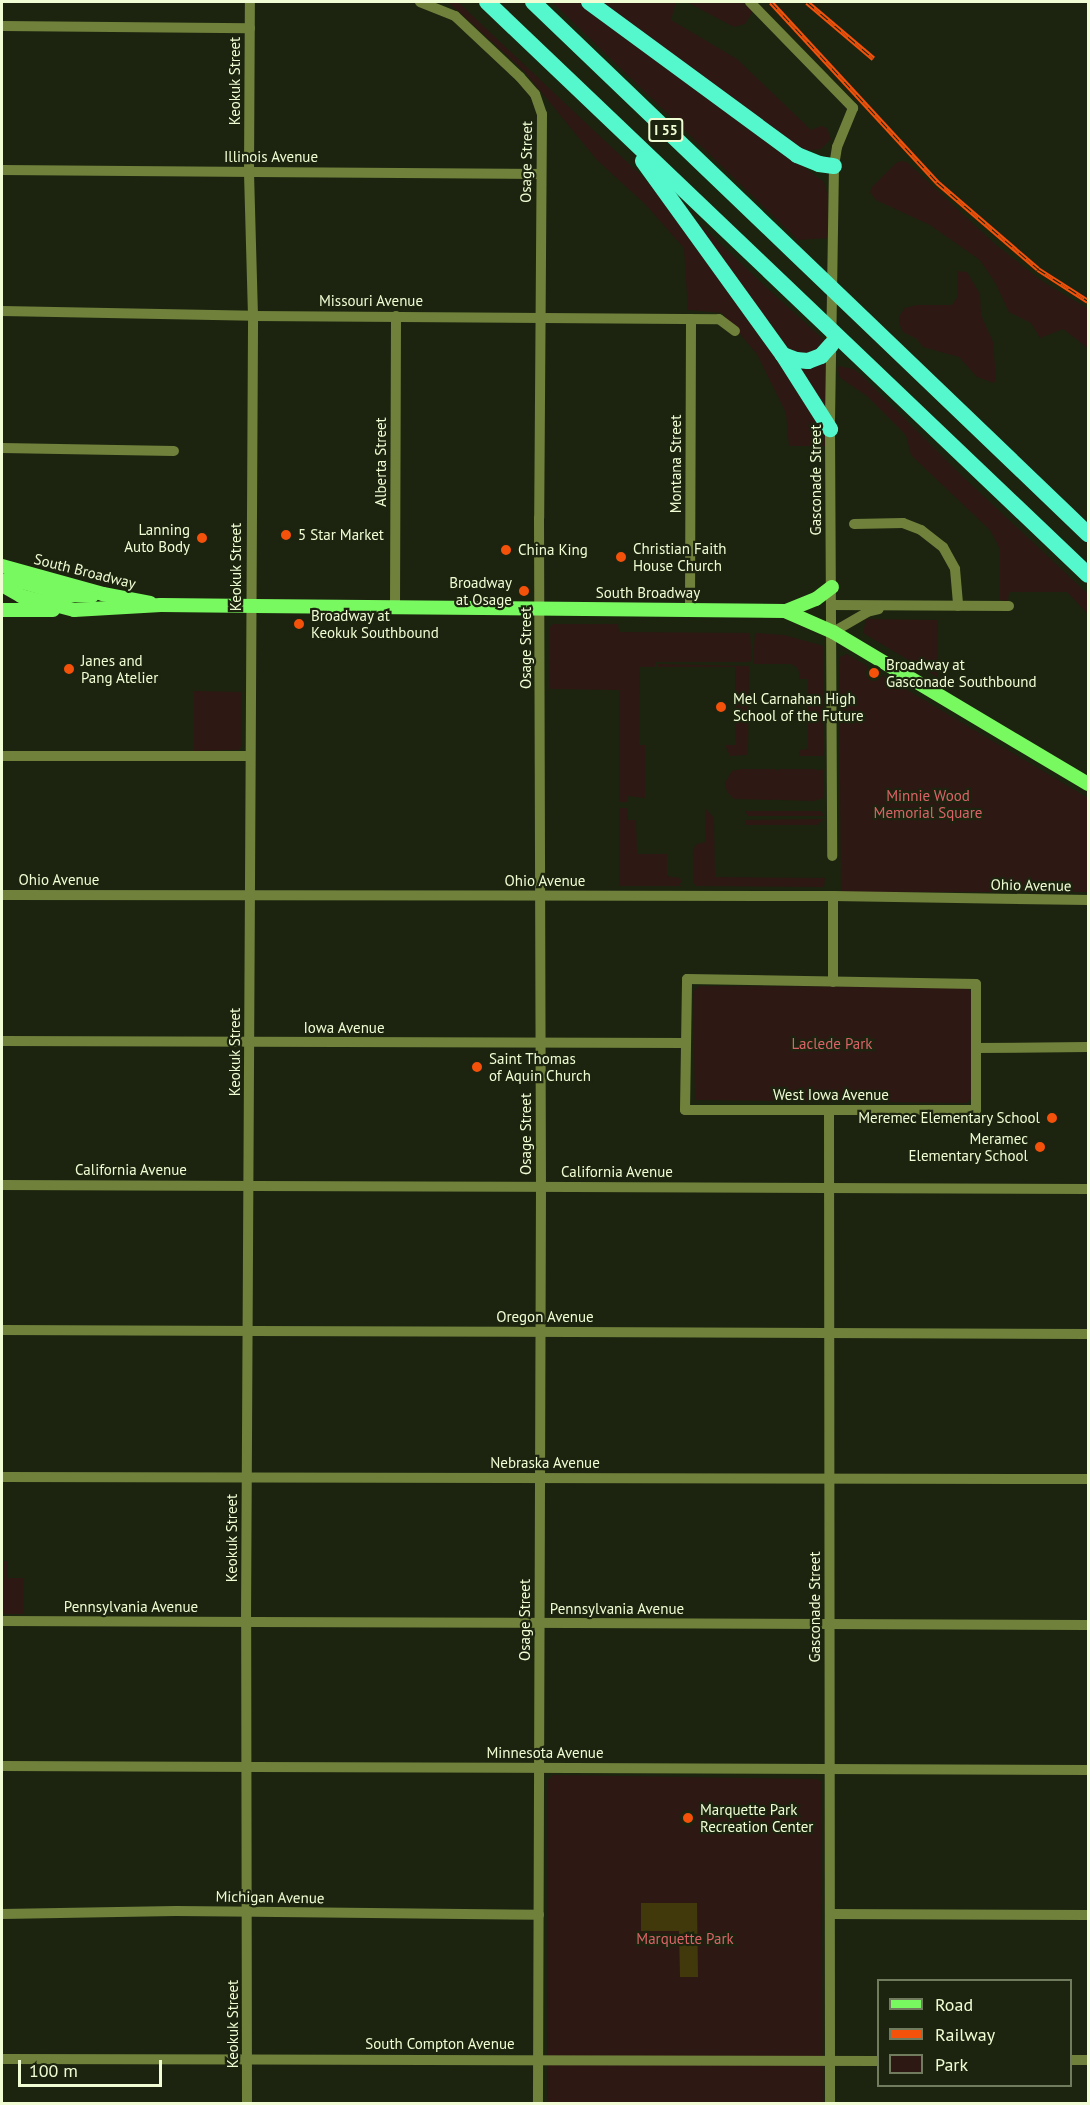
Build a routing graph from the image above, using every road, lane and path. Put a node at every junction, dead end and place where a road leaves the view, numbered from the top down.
1 (250, 2) edge
2 (420, 2) edge
3 (487, 2) edge
4 (533, 2) edge
5 (589, 2) edge
6 (750, 2) edge
7 (2, 26) edge
8 (250, 28) junction
9 (620, 128) junction
10 (834, 166) junction
11 (2, 170) edge
12 (249, 172) junction
13 (540, 174) junction
14 (2, 312) edge
15 (253, 316) junction
16 (396, 316) junction
17 (539, 317) junction
18 (691, 319) junction
19 (735, 332) dead end
20 (831, 345) junction
21 (783, 355) junction
22 (830, 429) junction
23 (2, 448) edge
24 (174, 451) dead end
25 (854, 524) dead end
26 (1089, 534) edge
27 (2, 566) edge
28 (1089, 575) edge
29 (2, 583) edge
30 (832, 587) junction
31 (103, 594) junction
32 (161, 605) junction
33 (832, 605) junction
34 (896, 605) junction
35 (958, 606) junction
36 (1009, 606) dead end
37 (251, 607) junction
38 (395, 608) junction
39 (541, 608) junction
40 (690, 609) junction
41 (2, 610) edge
42 (74, 610) junction
43 (785, 611) junction
44 (833, 632) junction
45 (2, 756) edge
46 (250, 756) junction
47 (1089, 784) edge
48 (832, 856) dead end
49 (2, 895) edge
50 (252, 895) junction
51 (541, 896) junction
52 (833, 896) junction
53 (1089, 900) edge
54 (833, 982) junction
55 (2, 1041) edge
56 (250, 1042) junction
57 (541, 1043) junction
58 (686, 1043) junction
59 (1089, 1047) edge
60 (976, 1048) junction
61 (829, 1110) junction
62 (2, 1185) edge
63 (250, 1186) junction
64 (541, 1188) junction
65 (829, 1188) junction
66 (1089, 1189) edge
67 (2, 1330) edge
68 (249, 1331) junction
69 (540, 1332) junction
70 (830, 1333) junction
71 (1089, 1334) edge
72 (2, 1477) edge
73 (248, 1477) junction
74 (541, 1478) junction
75 (830, 1479) junction
76 (1089, 1479) edge
77 (2, 1621) edge
78 (246, 1622) junction
79 (540, 1623) junction
80 (830, 1624) junction
81 (1089, 1625) edge
82 (2, 1766) edge
83 (249, 1767) junction
84 (830, 1768) junction
85 (539, 1769) junction
86 (1089, 1770) edge
87 (249, 1912) junction
88 (2, 1914) edge
89 (830, 1914) junction
90 (539, 1915) junction
91 (1089, 1915) edge
92 (2, 2058) edge
93 (248, 2059) junction
94 (538, 2060) junction
95 (1072, 2060) edge
96 (1089, 2060) edge
97 (877, 2061) edge
98 (830, 2062) junction
99 (248, 2103) edge
100 (538, 2103) edge
101 (830, 2103) edge

1 - 8 street, Keokuk Street
2 - 13 street, Osage Street
3 - 9 highway, I 55
4 - 26 highway, I 55
5 - 10 highway
6 - 10 street, Gasconade Street
7 - 8 street
8 - 12 street, Keokuk Street
9 - 21 highway
9 - 28 highway, I 55
10 - 20 street, Gasconade Street
11 - 12 street, Illinois Avenue
12 - 13 street, Illinois Avenue
12 - 15 street, Keokuk Street
13 - 17 street, Osage Street
14 - 15 street, Missouri Avenue
15 - 16 street, Missouri Avenue
15 - 37 street, Keokuk Street
16 - 17 street, Missouri Avenue
16 - 38 street, Alberta Street
17 - 18 street, Missouri Avenue
17 - 39 street, Osage Street
18 - 19 street, Missouri Avenue
18 - 40 street, Montana Street
20 - 21 highway
20 - 22 street, Gasconade Street
21 - 22 highway
22 - 30 street, Gasconade Street
23 - 24 street
25 - 35 street
27 - 31 main road, South Broadway
29 - 31 main road
29 - 42 main road, South Broadway
30 - 33 street, Gasconade Street
30 - 43 main road
31 - 32 main road, South Broadway
32 - 37 main road, South Broadway
32 - 42 main road, South Broadway
33 - 34 street
33 - 44 street, Gasconade Street
34 - 35 street
34 - 44 street
35 - 36 street
37 - 38 main road, South Broadway
37 - 46 street, Keokuk Street
38 - 39 main road, South Broadway
39 - 40 main road, South Broadway
39 - 51 street, Osage Street
40 - 43 main road, South Broadway
41 - 42 main road
43 - 44 main road, South Broadway
44 - 47 main road, South Broadway
44 - 48 street, Gasconade Street
45 - 46 street
46 - 50 street, Keokuk Street
49 - 50 street, Ohio Avenue
50 - 51 street, Ohio Avenue
50 - 56 street, Keokuk Street
51 - 52 street, Ohio Avenue
51 - 57 street, Osage Street
52 - 53 street, Ohio Avenue
52 - 54 street
54 - 58 street
54 - 60 street
55 - 56 street, Iowa Avenue
56 - 57 street, Iowa Avenue
56 - 63 street, Keokuk Street
57 - 58 street, Iowa Avenue
57 - 64 street, Osage Street
58 - 61 street, West Iowa Avenue
59 - 60 street
60 - 61 street, West Iowa Avenue
61 - 65 street, Gasconade Street
62 - 63 street, California Avenue
63 - 64 street, California Avenue
63 - 68 street, Keokuk Street
64 - 65 street, California Avenue
64 - 69 street, Osage Street
65 - 66 street, California Avenue
65 - 70 street, Gasconade Street
67 - 68 street, Oregon Avenue
68 - 69 street, Oregon Avenue
68 - 73 street, Keokuk Street
69 - 70 street, Oregon Avenue
69 - 74 street, Osage Street
70 - 71 street, Oregon Avenue
70 - 75 street, Gasconade Street
72 - 73 street, Nebraska Avenue
73 - 74 street, Nebraska Avenue
73 - 78 street, Keokuk Street
74 - 75 street, Nebraska Avenue
74 - 79 street, Osage Street
75 - 76 street, Nebraska Avenue
75 - 80 street, Gasconade Street
77 - 78 street, Pennsylvania Avenue
78 - 79 street, Pennsylvania Avenue
78 - 83 street, Keokuk Street
79 - 80 street, Pennsylvania Avenue
79 - 85 street, Osage Street
80 - 81 street, Pennsylvania Avenue
80 - 84 street, Gasconade Street
82 - 83 street, Minnesota Avenue
83 - 85 street, Minnesota Avenue
83 - 87 street, Keokuk Street
84 - 85 street, Minnesota Avenue
84 - 86 street, Minnesota Avenue
84 - 89 street, Gasconade Street
85 - 90 street, Osage Street
87 - 88 street, Michigan Avenue
87 - 90 street, Michigan Avenue
87 - 93 street, Keokuk Street
89 - 91 street
89 - 98 street, Gasconade Street
90 - 94 street, Osage Street
92 - 93 street, South Compton Avenue
93 - 94 street, South Compton Avenue
93 - 99 street, Keokuk Street
94 - 98 street, South Compton Avenue
94 - 100 street, Osage Street
95 - 96 street
97 - 98 street, South Compton Avenue
98 - 101 street, Gasconade Street

